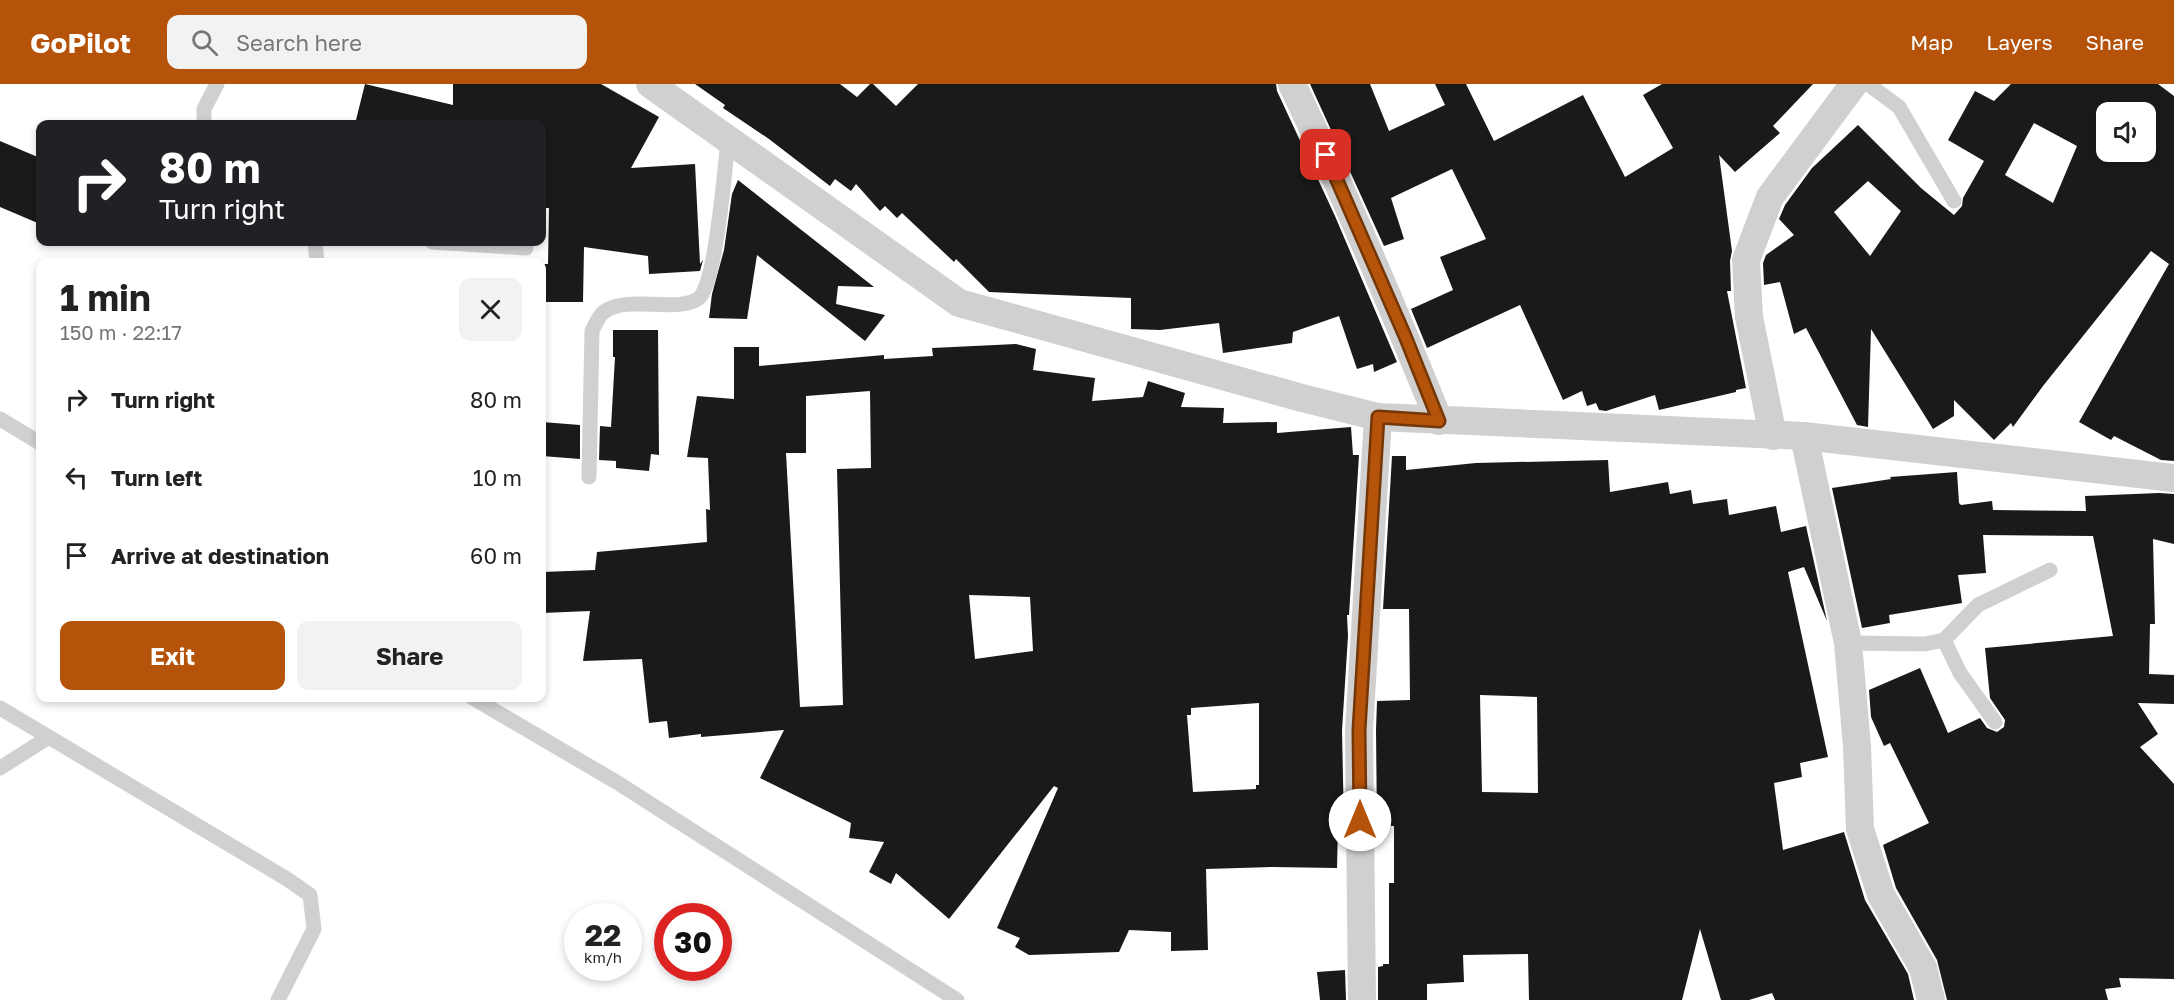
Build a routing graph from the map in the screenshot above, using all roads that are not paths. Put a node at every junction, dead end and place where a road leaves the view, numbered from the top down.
1 (217, 84) edge
2 (650, 84) edge
3 (1292, 84) edge
4 (1854, 84) edge
5 (1868, 84) edge
6 (204, 120) edge
7 (728, 140) junction
8 (1954, 201) dead end
9 (495, 246) edge
10 (526, 248) dead end
11 (1378, 417) junction
12 (0, 419) edge
13 (1439, 421) junction
14 (1773, 436) junction
15 (1804, 436) junction
16 (36, 441) edge
17 (589, 477) dead end
18 (2174, 478) edge
19 (2050, 570) dead end
20 (1944, 640) junction
21 (1848, 643) junction
22 (480, 702) edge
23 (0, 708) edge
24 (1995, 722) dead end
25 (49, 737) junction
26 (0, 768) edge
27 (278, 1000) edge
28 (957, 1000) edge
29 (1362, 1000) edge
30 (1931, 1000) edge

1 - 6 lane
2 - 7 street
3 - 13 street
4 - 14 street
5 - 8 lane
7 - 11 street
7 - 17 lane
9 - 10 lane
11 - 13 street
11 - 29 street
12 - 16 lane
13 - 14 street
14 - 15 street
15 - 18 street
15 - 21 street
19 - 20 lane
20 - 21 lane
20 - 24 lane
21 - 30 street
22 - 28 lane
23 - 25 lane
25 - 26 lane
25 - 27 lane

